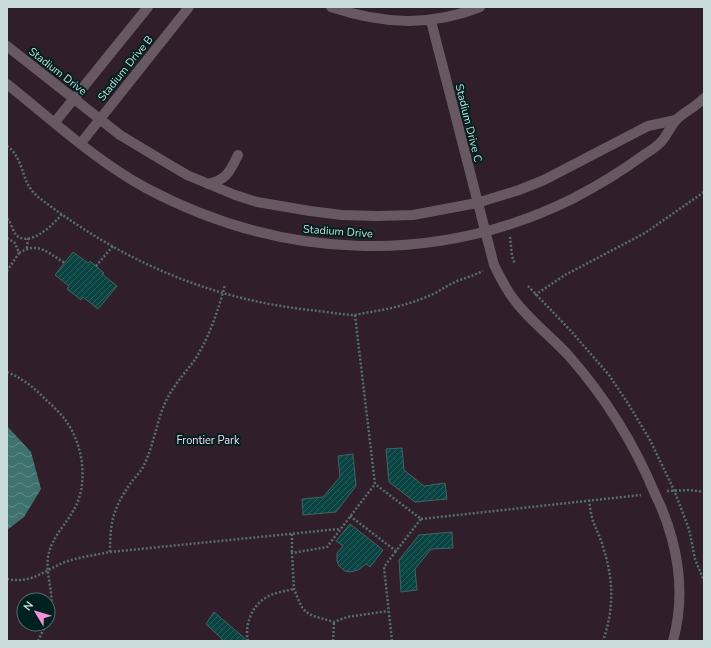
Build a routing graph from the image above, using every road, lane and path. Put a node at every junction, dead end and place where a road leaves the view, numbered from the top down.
1 (148, 7) edge
2 (189, 7) edge
3 (331, 7) edge
4 (478, 7) edge
5 (431, 21) junction
6 (7, 46) edge
7 (7, 84) edge
8 (704, 98) edge
9 (74, 99) junction
10 (100, 119) junction
11 (676, 120) junction
12 (55, 122) junction
13 (81, 143) junction
14 (7, 146) edge
15 (238, 155) dead end
16 (208, 184) junction
17 (704, 192) edge
18 (477, 203) junction
19 (62, 214) junction
20 (7, 219) edge
21 (485, 231) junction
22 (510, 237) dead end
23 (7, 238) edge
24 (28, 238) junction
25 (113, 246) junction
26 (27, 248) junction
27 (19, 253) junction
28 (512, 256) junction
29 (508, 259) dead end
30 (65, 263) dead end
31 (515, 264) dead end
32 (96, 266) dead end
33 (7, 271) edge
34 (483, 272) dead end
35 (225, 285) dead end
36 (223, 294) junction
37 (535, 295) dead end
38 (355, 315) junction
39 (7, 372) edge
40 (375, 484) junction
41 (674, 490) junction
42 (663, 491) dead end
43 (704, 492) edge
44 (642, 495) dead end
45 (589, 500) junction
46 (350, 516) junction
47 (421, 520) junction
48 (340, 529) junction
49 (292, 534) junction
50 (396, 551) junction
51 (110, 552) junction
52 (292, 553) junction
53 (47, 570) junction
54 (7, 579) edge
55 (704, 581) edge
56 (294, 589) junction
57 (51, 592) edge
58 (388, 611) junction
59 (334, 622) junction
60 (248, 641) edge
61 (333, 641) edge
62 (392, 641) edge
63 (603, 641) edge
64 (673, 641) edge

1 - 9 lane, Stadium Drive B
2 - 10 lane, Stadium Drive B
3 - 5 lane
4 - 5 lane
5 - 18 lane, Stadium Drive C
6 - 9 lane, Stadium Drive
7 - 12 lane, Stadium Drive
8 - 11 lane, Stadium Drive
9 - 10 lane, Stadium Drive
9 - 12 lane, Stadium Drive B
10 - 13 lane, Stadium Drive B
10 - 16 lane, Stadium Drive
11 - 18 lane, Stadium Drive
11 - 21 lane, Stadium Drive
12 - 13 lane, Stadium Drive
13 - 21 lane, Stadium Drive
14 - 19 path
15 - 16 lane
16 - 18 lane, Stadium Drive
17 - 37 path
18 - 21 lane, Stadium Drive C
19 - 24 path
19 - 25 path
20 - 24 path
21 - 64 lane, Stadium Drive C
22 - 28 path
23 - 27 path
24 - 26 path
25 - 32 path
25 - 36 path
26 - 27 path
26 - 30 path
27 - 33 path
28 - 29 path
28 - 31 path
34 - 38 path
35 - 36 path
36 - 38 path
36 - 51 path
38 - 40 path
39 - 53 path
40 - 46 path
40 - 47 path
41 - 42 path
41 - 43 path
41 - 55 path
44 - 45 path
45 - 47 path
45 - 63 path
46 - 48 path
46 - 50 path
47 - 50 path
48 - 49 path
48 - 52 path
49 - 51 path
49 - 52 path
50 - 58 path
51 - 53 path
52 - 56 path
53 - 54 path
53 - 57 path
56 - 59 path
56 - 60 path
58 - 59 path
58 - 62 path
59 - 61 path

